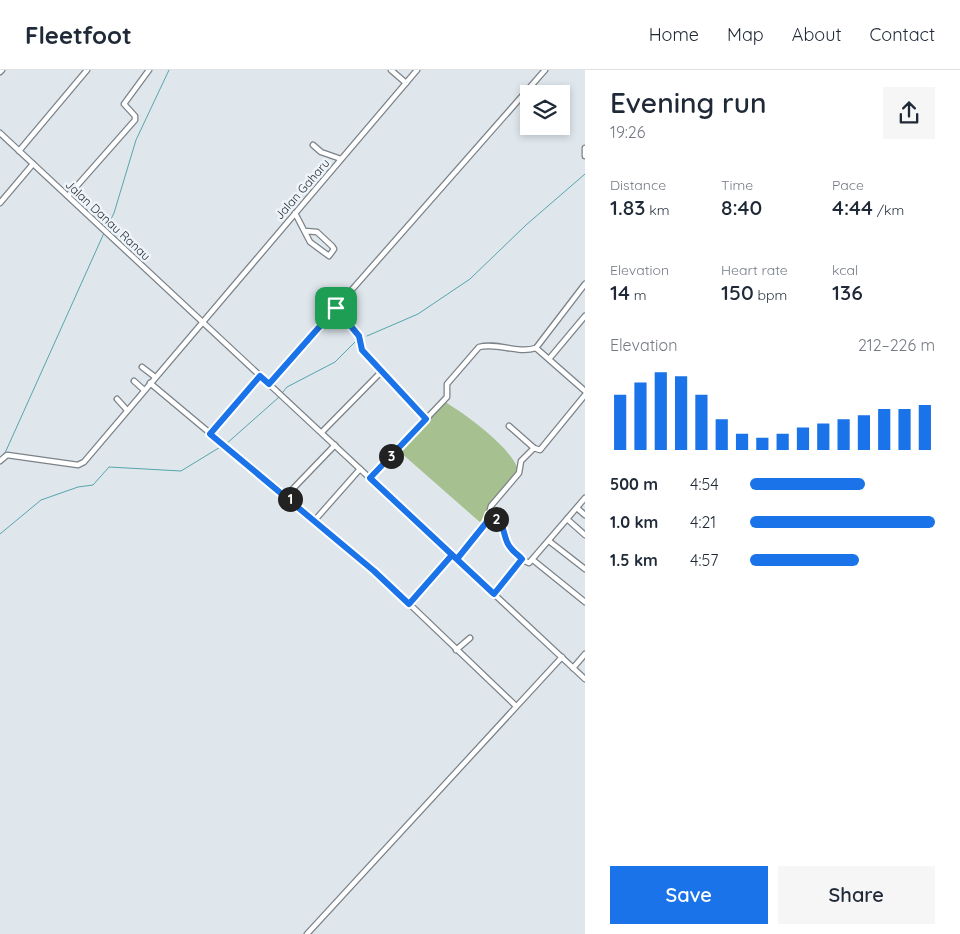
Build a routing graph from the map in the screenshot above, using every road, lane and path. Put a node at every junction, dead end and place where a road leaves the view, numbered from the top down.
1 (87, 70) edge
2 (150, 70) edge
3 (391, 70) edge
4 (417, 70) edge
5 (545, 70) edge
6 (406, 83) junction
7 (0, 133) edge
8 (313, 145) dead end
9 (585, 148) edge
10 (19, 151) junction
11 (585, 156) edge
12 (341, 159) junction
13 (33, 164) junction
14 (68, 196) junction
15 (0, 203) edge
16 (295, 213) junction
17 (306, 231) junction
18 (585, 284) edge
19 (336, 308) junction
20 (585, 316) edge
21 (202, 322) junction
22 (536, 348) junction
23 (549, 359) junction
24 (142, 367) dead end
25 (381, 372) junction
26 (260, 376) junction
27 (155, 377) junction
28 (134, 382) dead end
29 (150, 382) junction
30 (269, 384) junction
31 (144, 390) junction
32 (585, 391) edge
33 (585, 395) edge
34 (117, 399) dead end
35 (127, 410) junction
36 (426, 419) junction
37 (509, 426) dead end
38 (322, 432) junction
39 (210, 434) junction
40 (335, 445) junction
41 (534, 448) junction
42 (0, 462) edge
43 (360, 469) junction
44 (370, 478) junction
45 (286, 496) junction
46 (585, 498) edge
47 (577, 508) junction
48 (489, 515) junction
49 (585, 515) edge
50 (567, 519) junction
51 (315, 520) junction
52 (585, 535) edge
53 (549, 541) junction
54 (452, 555) junction
55 (457, 559) junction
56 (522, 559) junction
57 (533, 560) junction
58 (585, 569) edge
59 (494, 594) junction
60 (585, 602) edge
61 (409, 604) junction
62 (470, 638) dead end
63 (456, 650) junction
64 (585, 654) edge
65 (562, 657) junction
66 (573, 668) junction
67 (585, 679) edge
68 (516, 706) junction
69 (308, 934) edge

1 - 10 street
2 - 14 street
3 - 6 street
4 - 6 street, Jalan Gaharu
5 - 19 street
6 - 12 street, Jalan Gaharu
7 - 10 street, Jalan Danau Ranau
8 - 12 street
9 - 11 street
10 - 13 street, Jalan Danau Ranau
12 - 16 street, Jalan Gaharu
13 - 14 street, Jalan Danau Ranau
13 - 15 street
14 - 21 street, Jalan Danau Ranau
16 - 17 street
16 - 21 street, Jalan Gaharu
17 - 17 street
18 - 22 street
19 - 25 street
19 - 30 street
20 - 23 street
21 - 26 street, Jalan Danau Ranau
21 - 27 street, Jalan Gaharu
22 - 23 street
22 - 36 street
23 - 32 street
24 - 27 street
25 - 36 street
25 - 38 street
26 - 30 street, Jalan Danau Ranau
26 - 39 street
27 - 29 street, Jalan Gaharu
28 - 31 street
29 - 31 street, Jalan Gaharu
29 - 39 street
30 - 38 street, Jalan Danau Ranau
31 - 35 street, Jalan Gaharu
33 - 41 street
34 - 35 street
35 - 42 street, Jalan Gaharu
36 - 44 street
37 - 41 street
38 - 40 street, Jalan Danau Ranau
39 - 45 street
40 - 43 street, Jalan Danau Ranau
40 - 45 street
41 - 48 street
43 - 44 street, Jalan Danau Ranau
43 - 51 street
44 - 54 street, Jalan Danau Ranau
45 - 51 street
46 - 47 street
47 - 49 street
47 - 50 street
48 - 55 street
48 - 56 street
50 - 52 street
50 - 53 street
51 - 61 street
53 - 57 street
53 - 58 street
54 - 55 street, Jalan Danau Ranau
54 - 61 street
55 - 59 street, Jalan Danau Ranau
56 - 57 street
56 - 59 street
57 - 60 street
59 - 65 street, Jalan Danau Ranau
61 - 63 street
62 - 63 street
63 - 68 street
64 - 66 street
65 - 66 street, Jalan Danau Ranau
65 - 68 street
66 - 67 street, Jalan Danau Ranau
68 - 69 street

